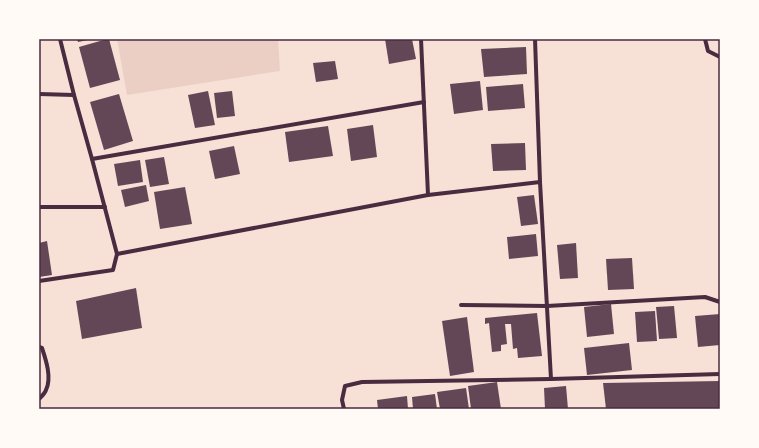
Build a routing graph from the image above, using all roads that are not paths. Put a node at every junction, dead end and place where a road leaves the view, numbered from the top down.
1 (60, 39) edge
2 (421, 39) edge
3 (535, 39) edge
4 (705, 39) edge
5 (720, 57) edge
6 (39, 94) edge
7 (74, 94) junction
8 (424, 102) junction
9 (92, 159) junction
10 (540, 182) junction
11 (428, 195) junction
12 (39, 207) edge
13 (105, 207) junction
14 (117, 254) junction
15 (39, 282) edge
16 (720, 302) edge
17 (460, 305) dead end
18 (547, 306) junction
19 (39, 347) edge
20 (720, 374) edge
21 (552, 379) junction
22 (39, 398) edge
23 (344, 409) edge

1 - 7 street
2 - 8 street
3 - 10 street
4 - 5 street
6 - 7 street
7 - 9 street
8 - 9 street
8 - 11 street
9 - 13 street
10 - 11 street
10 - 18 street
11 - 14 street
12 - 13 street
13 - 14 street
14 - 15 street
16 - 18 street
17 - 18 street
18 - 21 street
19 - 22 street
20 - 21 street
21 - 23 street

